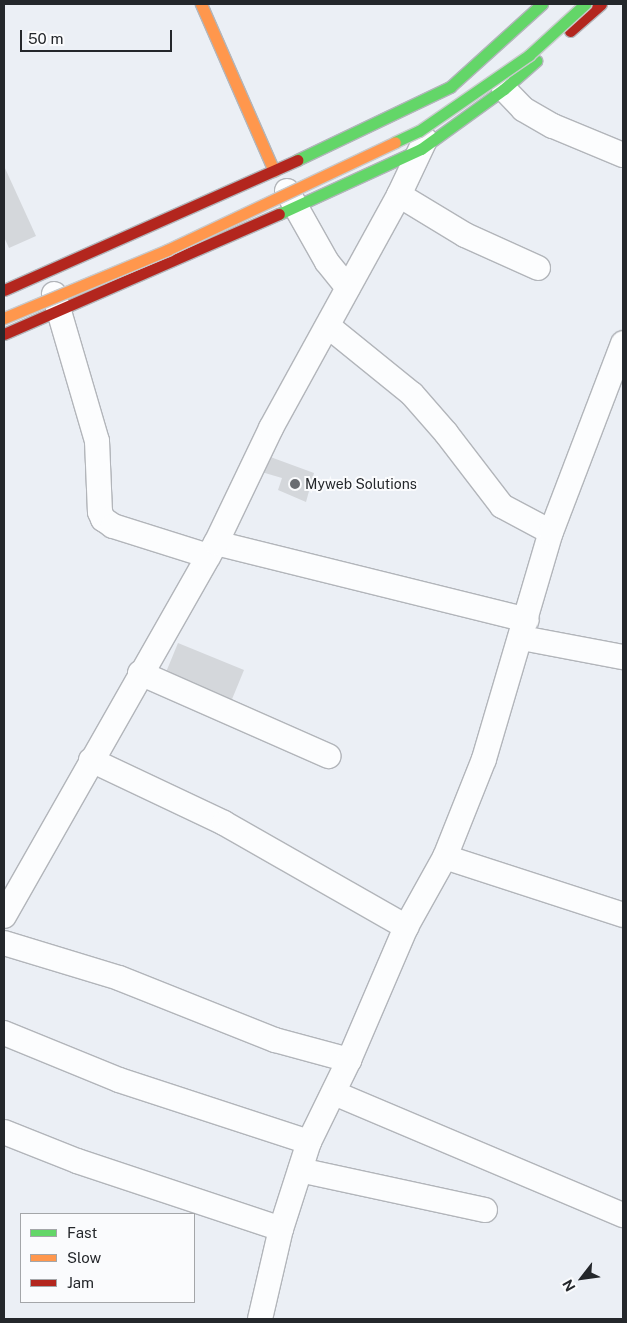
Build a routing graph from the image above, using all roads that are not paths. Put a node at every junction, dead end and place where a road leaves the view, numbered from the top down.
1 (201, 4) edge
2 (542, 4) edge
3 (585, 4) edge
4 (601, 4) edge
5 (450, 87) junction
6 (504, 90) junction
7 (421, 149) junction
8 (623, 155) edge
9 (274, 171) junction
10 (399, 195) junction
11 (297, 207) junction
12 (538, 268) dead end
13 (48, 269) junction
14 (348, 288) junction
15 (4, 290) edge
16 (59, 311) junction
17 (4, 318) edge
18 (328, 326) junction
19 (4, 334) edge
20 (623, 343) edge
21 (551, 532) junction
22 (212, 550) junction
23 (524, 629) junction
24 (623, 657) edge
25 (140, 673) junction
26 (328, 756) dead end
27 (90, 760) junction
28 (445, 858) junction
29 (623, 915) edge
30 (4, 916) edge
31 (406, 927) junction
32 (4, 943) edge
33 (4, 1033) edge
34 (349, 1060) junction
35 (334, 1093) junction
36 (4, 1132) edge
37 (309, 1142) junction
38 (301, 1168) junction
39 (485, 1210) dead end
40 (623, 1216) edge
41 (281, 1229) junction
42 (260, 1319) edge

1 - 9 main road
2 - 5 main road
3 - 17 main road, bridge
4 - 6 main road
5 - 7 street
5 - 9 main road
6 - 7 main road
6 - 8 street
7 - 10 street
7 - 11 main road
9 - 11 street
9 - 13 main road
10 - 12 street
10 - 14 street
11 - 14 street
11 - 16 main road
13 - 15 main road
13 - 16 street
14 - 18 street
16 - 19 main road
16 - 22 street
18 - 21 street
18 - 22 street
20 - 21 street
21 - 23 street
22 - 23 street
22 - 25 street
23 - 24 street
23 - 28 street
25 - 26 street
25 - 27 street
27 - 30 street
27 - 31 street
28 - 29 street
28 - 31 street
31 - 34 street
32 - 34 street
33 - 37 street
34 - 35 street
35 - 37 street
35 - 40 street
36 - 41 street
37 - 38 street
38 - 39 street
38 - 41 street
41 - 42 street

